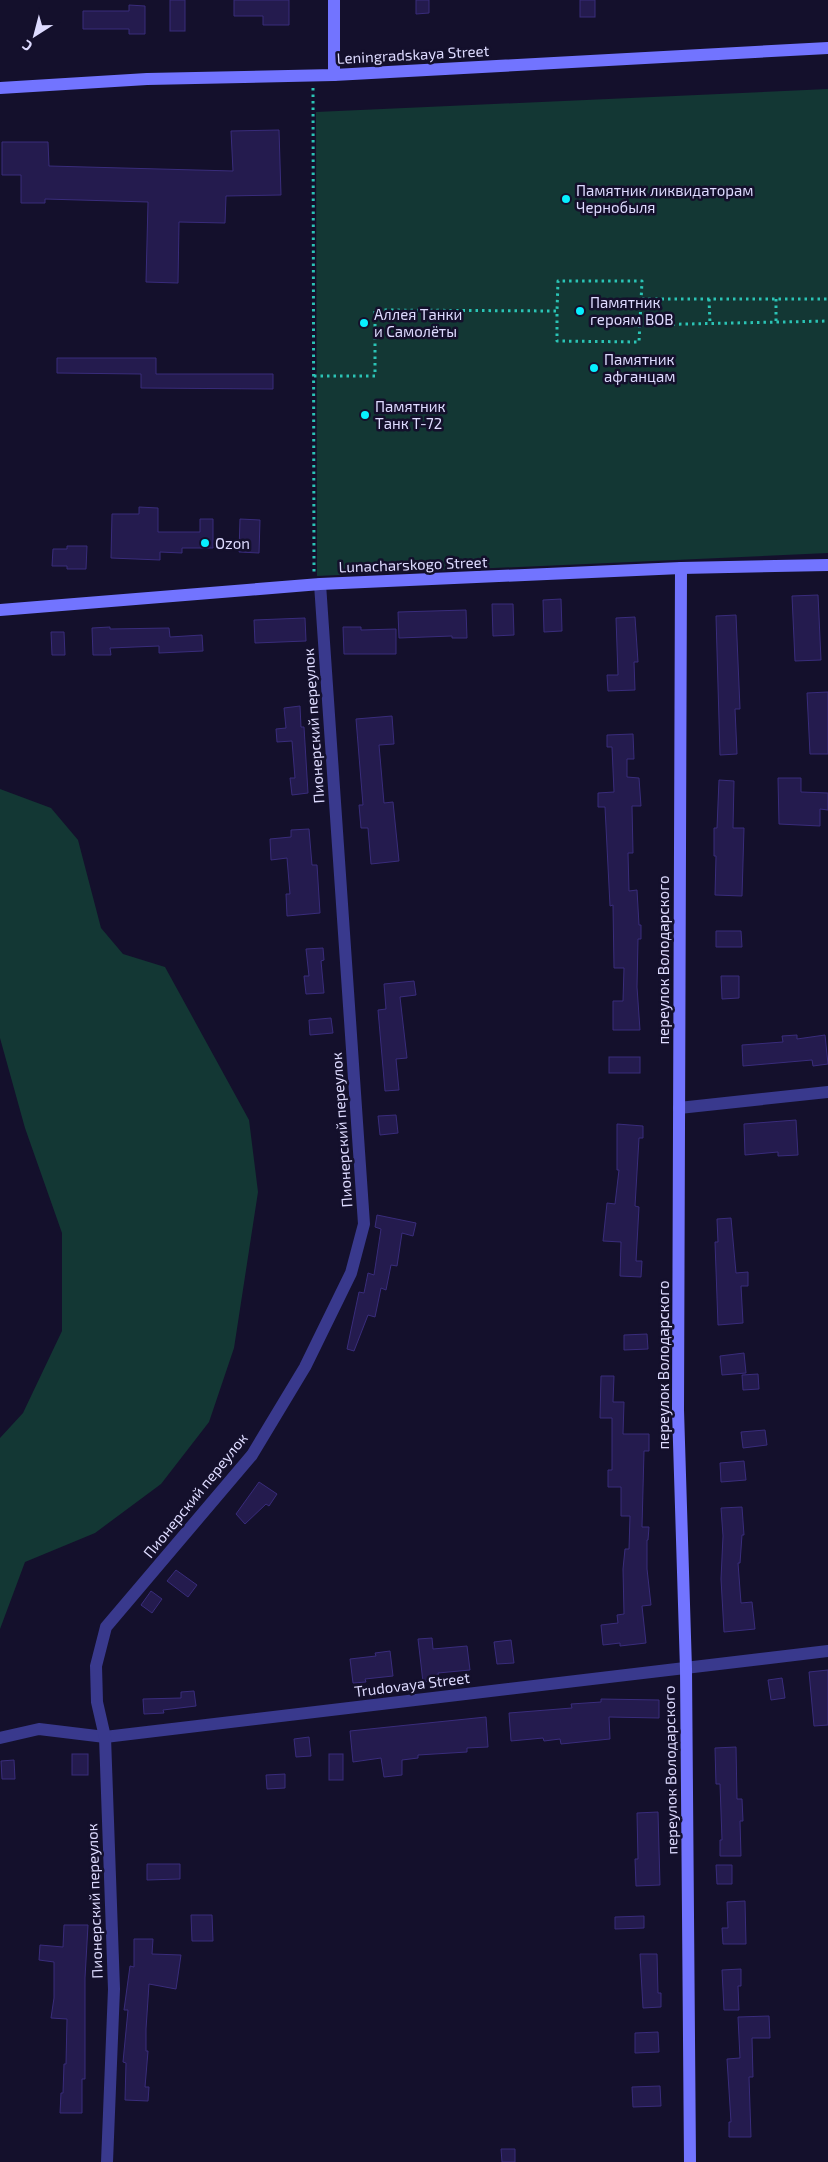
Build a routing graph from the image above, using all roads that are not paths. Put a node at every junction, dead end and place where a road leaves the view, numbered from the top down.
1 (334, 0) edge
2 (828, 48) edge
3 (334, 75) junction
4 (0, 88) edge
5 (828, 565) edge
6 (681, 568) junction
7 (317, 584) junction
8 (0, 610) edge
9 (828, 1092) edge
10 (678, 1108) junction
11 (828, 1651) edge
12 (686, 1669) junction
13 (105, 1737) junction
14 (0, 1738) edge
15 (107, 2162) edge
16 (690, 2162) edge

1 - 3 street
2 - 3 street, Leningradskaya Street
3 - 4 street, Leningradskaya Street
5 - 6 street, Lunacharskogo Street
6 - 7 street, Lunacharskogo Street
6 - 10 street, переулок Володарского
7 - 8 street, Lunacharskogo Street
7 - 13 street, Пионерский переулок
9 - 10 street
10 - 12 street, переулок Володарского
11 - 12 street, Trudovaya Street
12 - 13 street, Trudovaya Street
12 - 16 street, переулок Володарского
13 - 14 street, Trudovaya Street
13 - 15 street, Пионерский переулок

